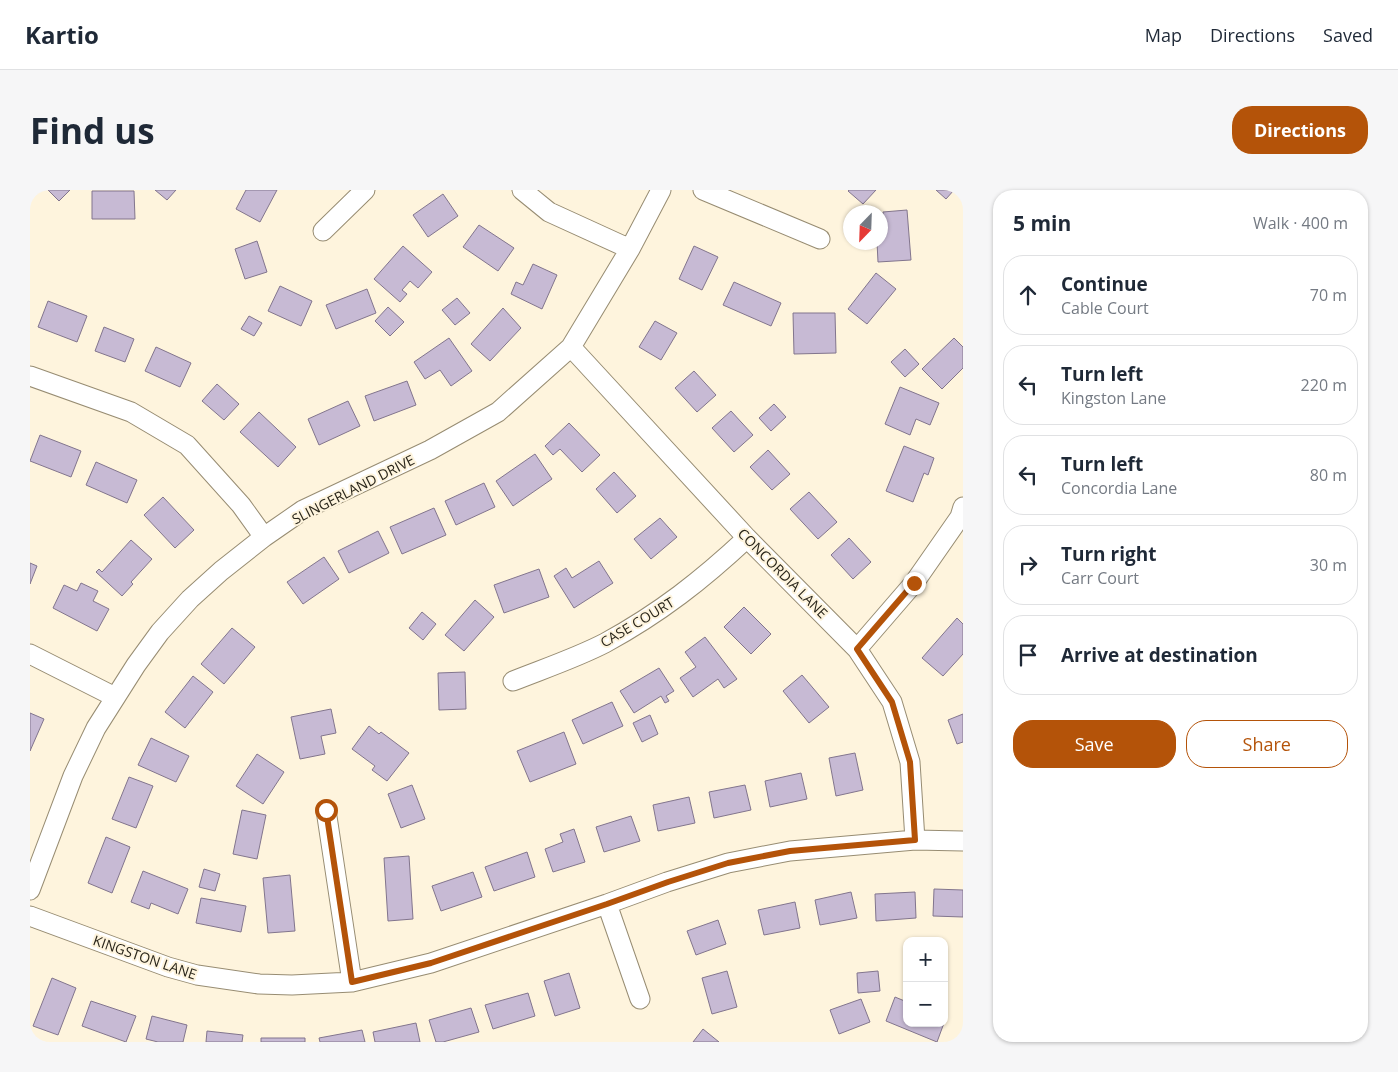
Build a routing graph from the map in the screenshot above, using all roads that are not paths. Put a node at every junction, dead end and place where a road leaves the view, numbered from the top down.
1 (365, 190) edge
2 (522, 190) edge
3 (661, 190) edge
4 (703, 190) edge
5 (323, 231) dead end
6 (820, 239) dead end
7 (630, 249) junction
8 (571, 347) junction
9 (30, 376) edge
10 (963, 507) edge
11 (264, 537) junction
12 (747, 538) junction
13 (857, 649) junction
14 (30, 654) edge
15 (513, 681) dead end
16 (115, 697) junction
17 (326, 810) dead end
18 (915, 840) junction
19 (963, 841) edge
20 (30, 890) edge
21 (607, 904) junction
22 (30, 916) edge
23 (352, 982) junction
24 (640, 999) dead end

1 - 5 street
2 - 7 street
3 - 7 street, SLINGERLAND DRIVE
4 - 6 street
7 - 8 street, SLINGERLAND DRIVE
8 - 11 street, SLINGERLAND DRIVE
8 - 12 street, CONCORDIA LANE
9 - 11 street
10 - 13 street
11 - 16 street, SLINGERLAND DRIVE
12 - 13 street, CONCORDIA LANE
12 - 15 street, CASE COURT
13 - 18 street, CONCORDIA LANE
14 - 16 street
16 - 20 street, SLINGERLAND DRIVE
17 - 23 street
18 - 19 street, KINGSTON LANE
18 - 21 street, KINGSTON LANE
21 - 23 street, KINGSTON LANE
21 - 24 street
22 - 23 street, KINGSTON LANE

